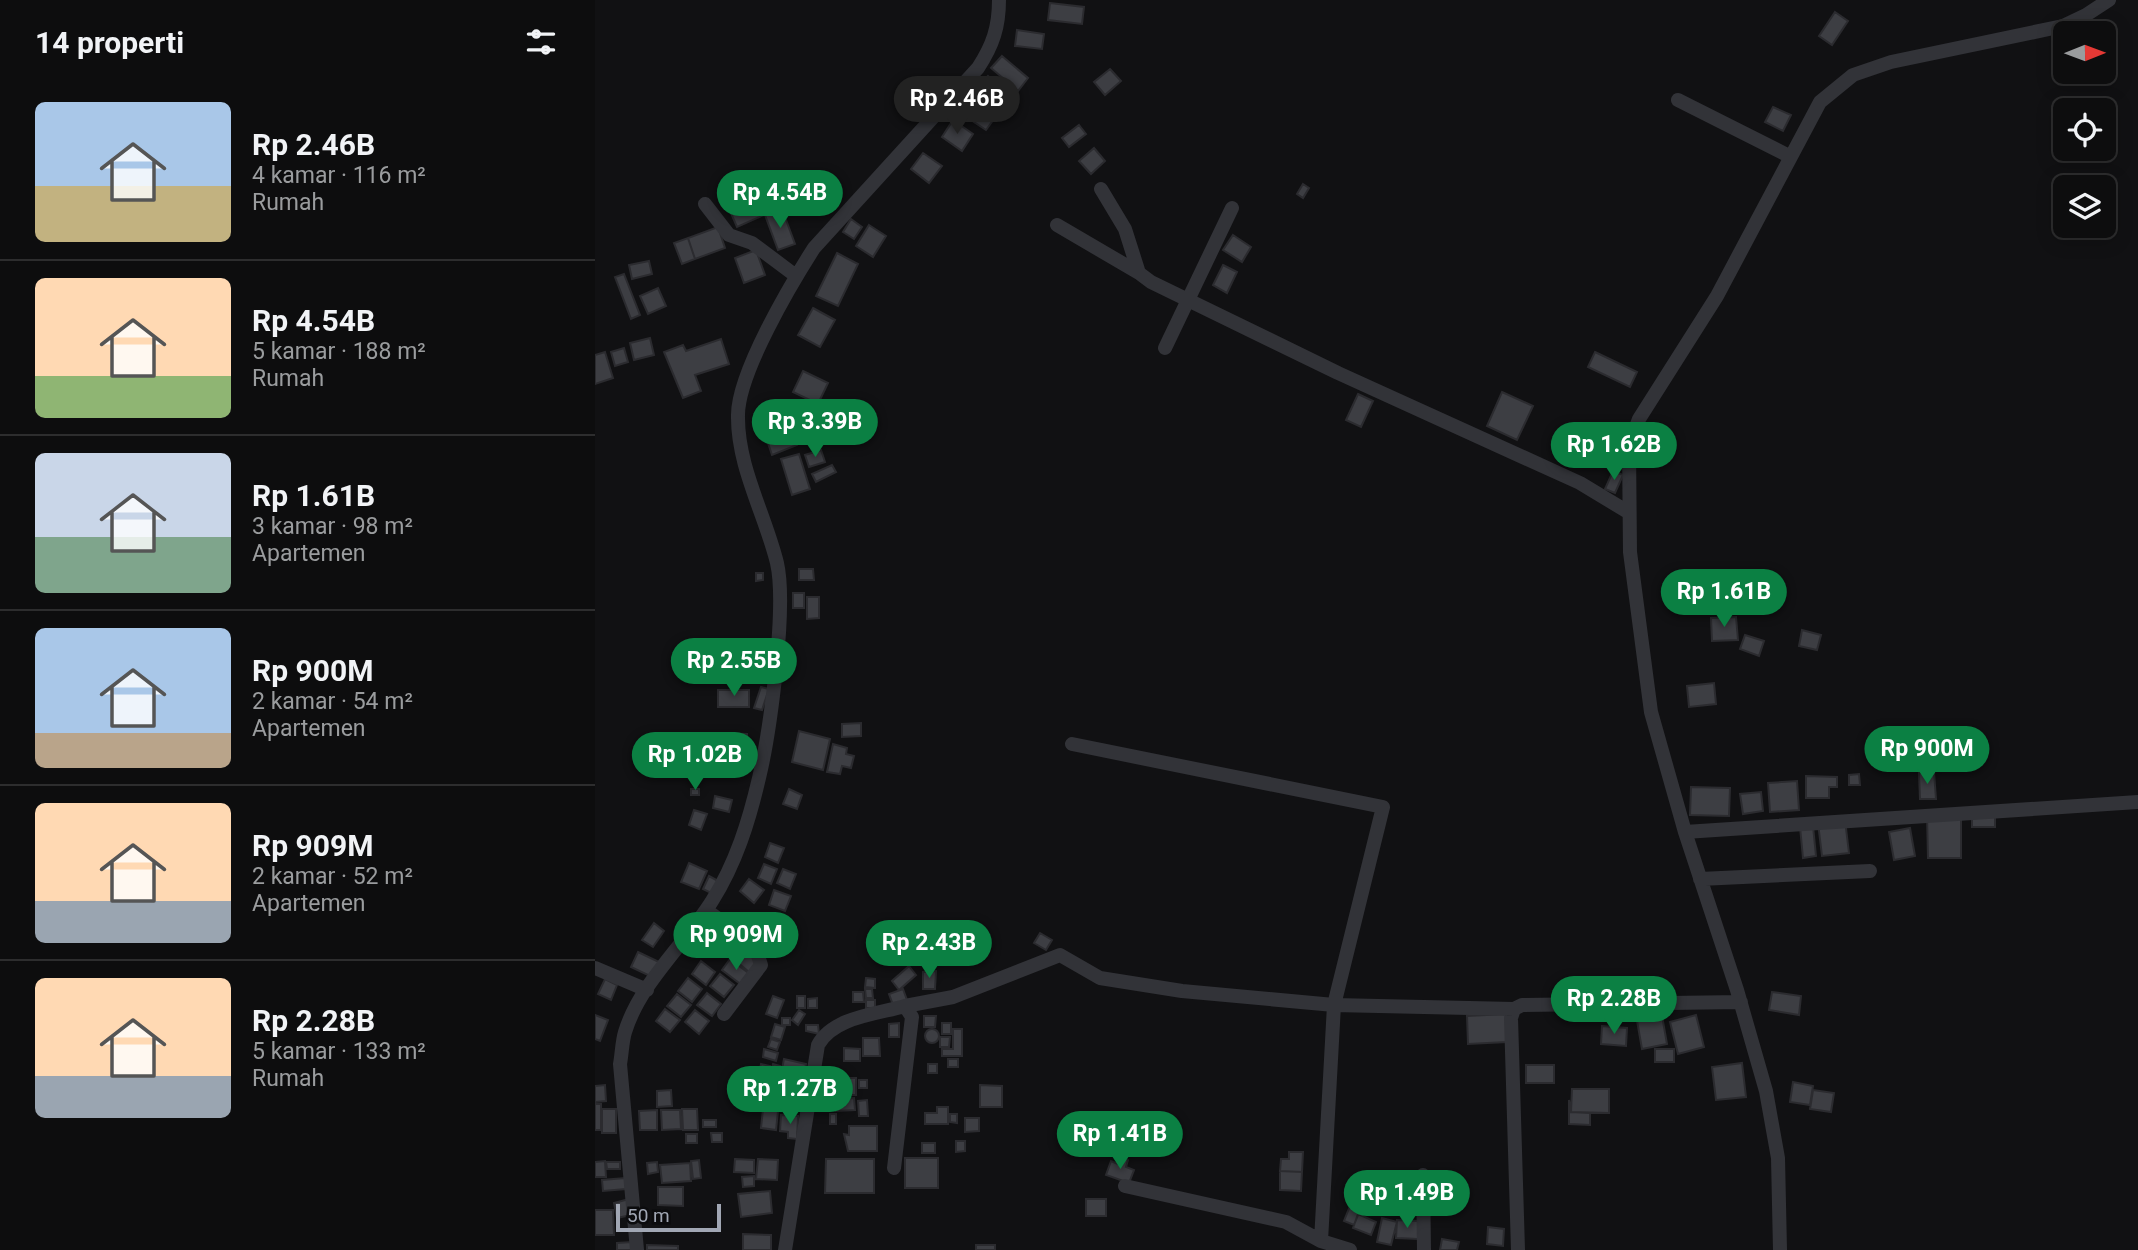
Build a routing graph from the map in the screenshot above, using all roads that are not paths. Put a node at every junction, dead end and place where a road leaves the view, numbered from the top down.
1 (999, 0) edge
2 (2109, 0) edge
3 (1678, 100) dead end
4 (1789, 156) junction
5 (1101, 189) dead end
6 (705, 204) dead end
7 (1232, 208) dead end
8 (1057, 226) dead end
9 (1139, 273) junction
10 (796, 276) junction
11 (1186, 299) junction
12 (1165, 348) dead end
13 (1628, 512) junction
14 (1072, 744) dead end
15 (2138, 802) edge
16 (1685, 832) junction
17 (1870, 871) dead end
18 (1700, 879) junction
19 (706, 910) junction
20 (595, 968) edge
21 (647, 990) junction
22 (1741, 1002) junction
23 (1334, 1005) junction
24 (905, 1006) junction
25 (1514, 1009) junction
26 (724, 1014) dead end
27 (894, 1168) dead end
28 (1423, 1175) dead end
29 (1125, 1186) dead end
30 (1321, 1241) junction
31 (637, 1250) edge
32 (785, 1250) edge
33 (1350, 1250) edge
34 (1424, 1250) edge
35 (1518, 1250) edge
36 (1780, 1250) edge

1 - 10 street
2 - 4 street
3 - 4 street
4 - 13 street
5 - 9 street
6 - 10 street
7 - 11 street
8 - 9 street
9 - 11 street
10 - 19 street
11 - 12 street
11 - 13 street
13 - 16 street
14 - 23 street
15 - 16 street
16 - 18 street
17 - 18 street
18 - 22 street
19 - 21 street
19 - 26 street
20 - 21 street
21 - 31 street
22 - 25 street
22 - 36 street
23 - 24 street
23 - 25 street
23 - 30 street
24 - 27 street
24 - 32 street
25 - 35 street
28 - 34 street
29 - 30 street
30 - 33 street

